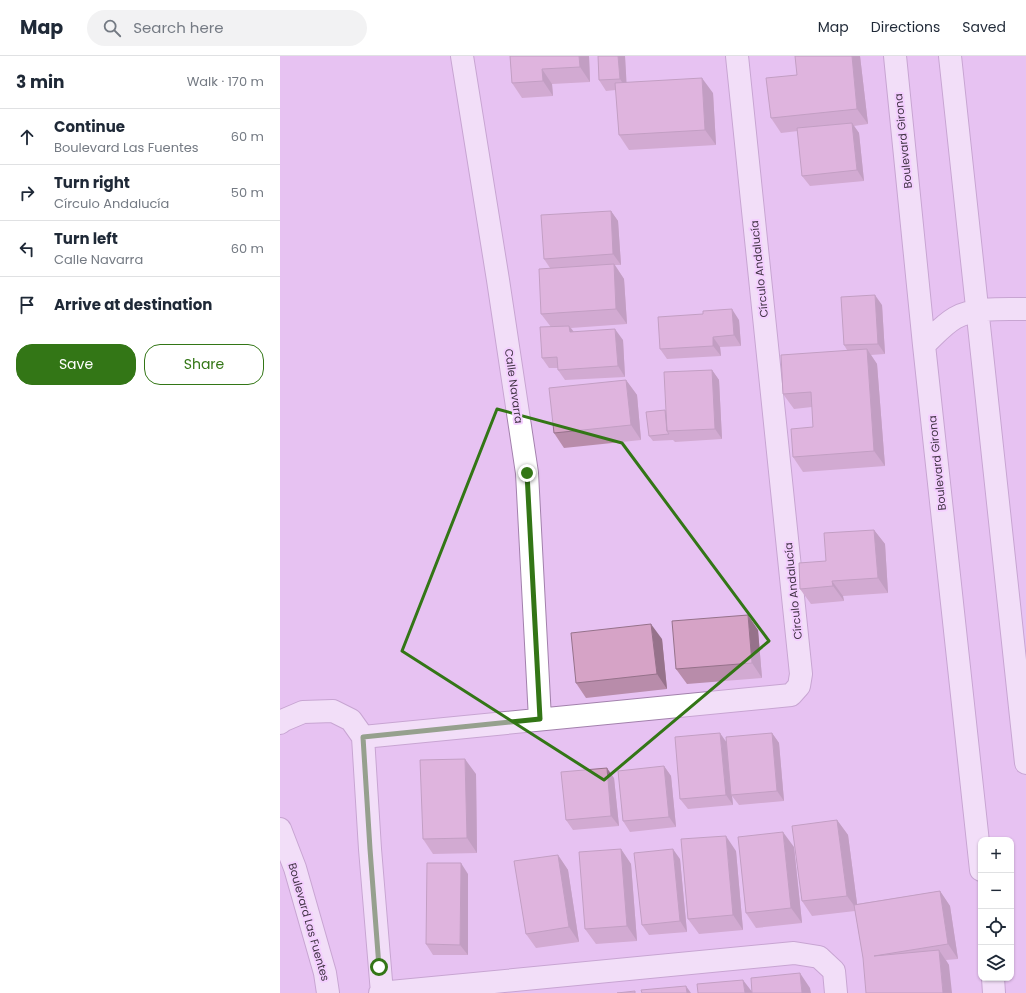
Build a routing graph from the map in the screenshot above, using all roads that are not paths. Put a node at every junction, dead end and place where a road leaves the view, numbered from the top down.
1 (462, 56) edge
2 (737, 56) edge
3 (895, 56) edge
4 (950, 56) edge
5 (1026, 309) edge
6 (978, 310) junction
7 (924, 345) junction
8 (540, 719) junction
9 (280, 723) edge
10 (363, 737) junction
11 (1026, 763) edge
12 (280, 829) edge
13 (978, 842) edge
14 (993, 981) edge
15 (328, 993) edge
16 (381, 993) edge
17 (836, 993) edge
18 (994, 993) edge

1 - 8 street, Calle Navarra
2 - 8 street, Círculo Andalucía
3 - 7 street, Boulevard Girona
4 - 6 street
5 - 6 street
6 - 7 street
6 - 11 street
7 - 13 street, Boulevard Girona
8 - 10 street, Círculo Andalucía
9 - 10 street
10 - 16 street
12 - 15 street, Boulevard Las Fuentes
14 - 18 street
16 - 17 street

